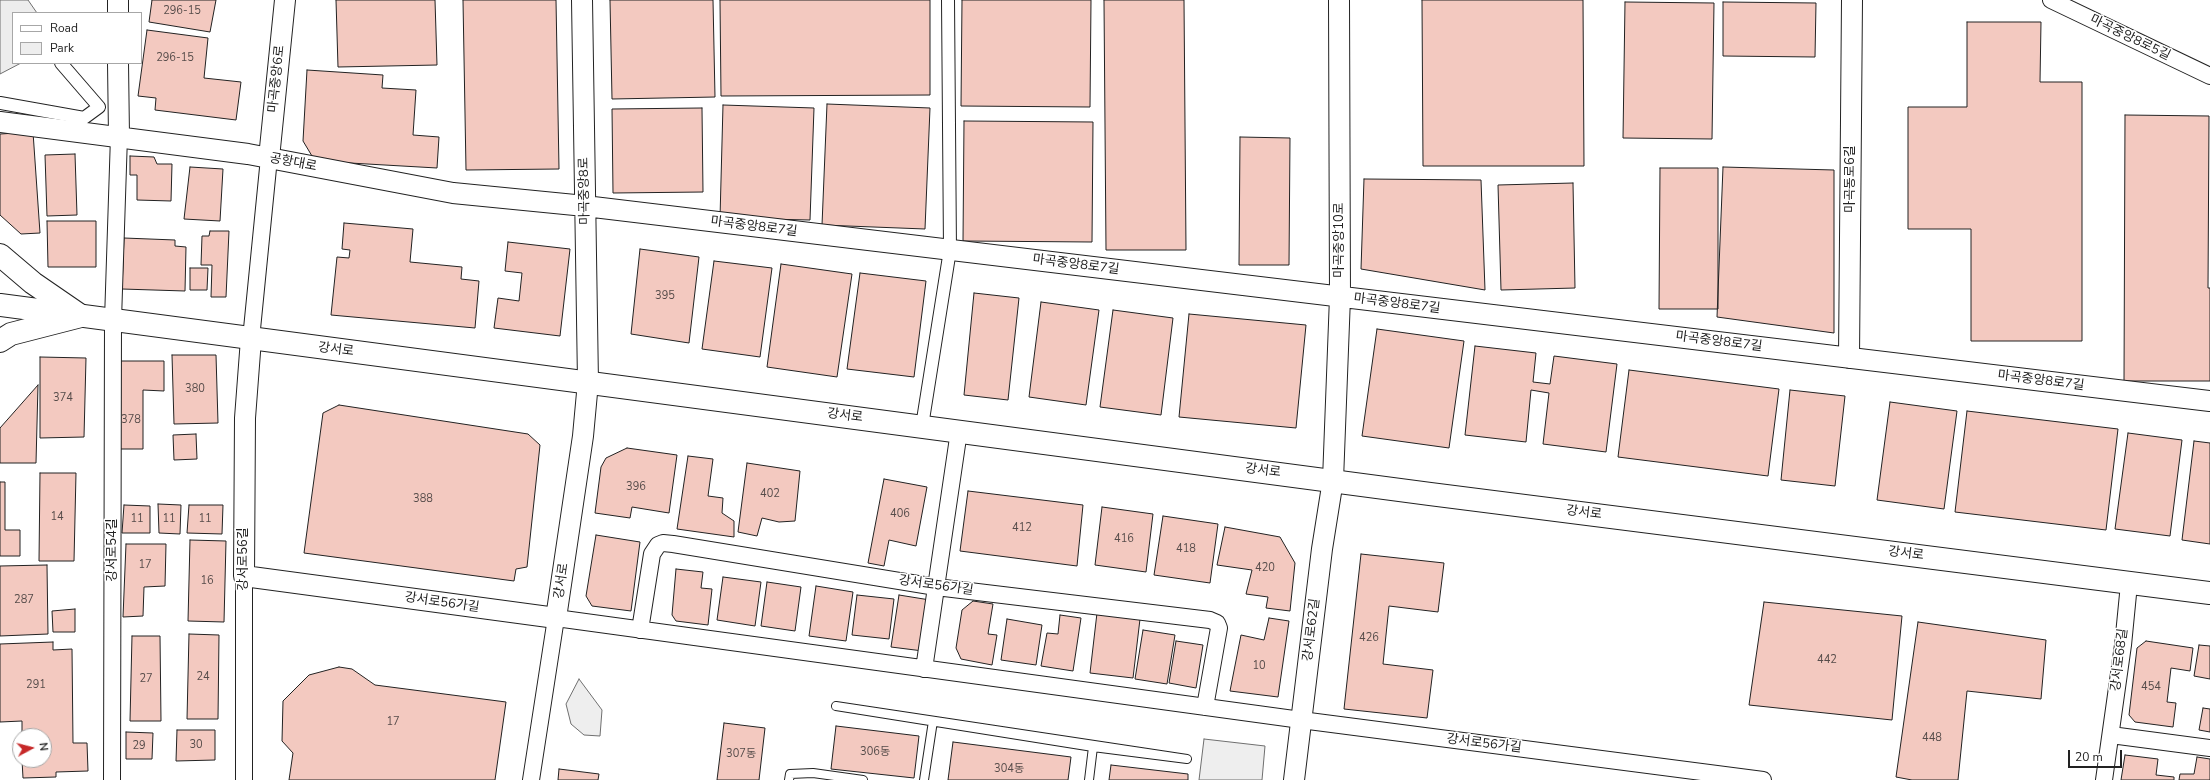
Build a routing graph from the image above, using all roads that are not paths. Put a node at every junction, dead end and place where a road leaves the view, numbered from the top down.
1 (118, 0) edge
2 (285, 0) edge
3 (582, 0) edge
4 (948, 0) edge
5 (1339, 0) edge
6 (1852, 0) edge
7 (2051, 0) edge
8 (118, 12) edge
9 (62, 64) edge
10 (118, 64) edge
11 (2210, 76) edge
12 (0, 103) edge
13 (0, 122) edge
14 (119, 136) junction
15 (269, 158) junction
16 (585, 206) junction
17 (950, 250) junction
18 (0, 254) edge
19 (1340, 297) junction
20 (0, 305) edge
21 (81, 316) junction
22 (113, 320) junction
23 (251, 339) junction
24 (0, 341) edge
25 (1850, 358) junction
26 (588, 382) junction
27 (2210, 401) edge
28 (922, 426) junction
29 (959, 431) junction
30 (1333, 480) junction
31 (244, 576) junction
32 (2128, 584) junction
33 (936, 587) junction
34 (2210, 593) edge
35 (556, 618) junction
36 (640, 630) junction
37 (924, 669) junction
38 (1205, 707) junction
39 (1301, 720) junction
40 (933, 721) junction
41 (2111, 735) junction
42 (1093, 747) junction
43 (2210, 748) edge
44 (112, 780) edge
45 (244, 780) edge
46 (531, 780) edge
47 (789, 780) edge
48 (863, 780) edge
49 (924, 780) edge
50 (1089, 780) edge
51 (1294, 780) edge
52 (1763, 780) edge
53 (2104, 780) edge

1 - 8 street
2 - 15 street, 마곡중앙6로
3 - 16 street, 마곡중앙8로
4 - 17 street
5 - 19 street, 마곡중앙10로
6 - 25 street, 마곡동로6길
7 - 11 street, 마곡중앙8로5길
9 - 12 street
10 - 14 street
13 - 14 street, 공항대로
14 - 15 street, 공항대로
14 - 22 street
15 - 16 street, 공항대로
15 - 23 street
16 - 17 street, 마곡중앙8로7길
16 - 26 street, 마곡중앙8로
17 - 19 street, 마곡중앙8로7길
17 - 28 street
18 - 21 main road
19 - 25 street, 마곡중앙8로7길
19 - 30 street, 마곡중앙10로
20 - 21 main road, 강서로
21 - 22 main road, 강서로
21 - 24 main road
22 - 23 main road, 강서로
22 - 44 street, 강서로54길
23 - 26 main road, 강서로
23 - 31 street, 강서로56길
25 - 27 street, 마곡중앙8로7길
26 - 28 main road, 강서로
26 - 35 street, 강서로
28 - 29 main road, 강서로
29 - 30 main road, 강서로
29 - 33 street
30 - 32 main road, 강서로
30 - 39 street, 강서로62길
31 - 35 street, 강서로56가길
31 - 45 street, 강서로56길
32 - 34 main road, 강서로
32 - 41 street, 강서로68길
33 - 36 street, 강서로56가길
33 - 37 street
33 - 38 street, 강서로56가길
35 - 36 street, 강서로56가길
35 - 46 street, 강서로
36 - 37 street, 강서로56가길
37 - 38 street, 강서로56가길
38 - 39 street, 강서로56가길
39 - 51 street, 강서로62길
39 - 52 street, 강서로56가길
40 - 42 lane
40 - 42 lane
40 - 49 lane
41 - 43 street
41 - 53 street, 강서로68길
42 - 50 lane
47 - 48 lane

